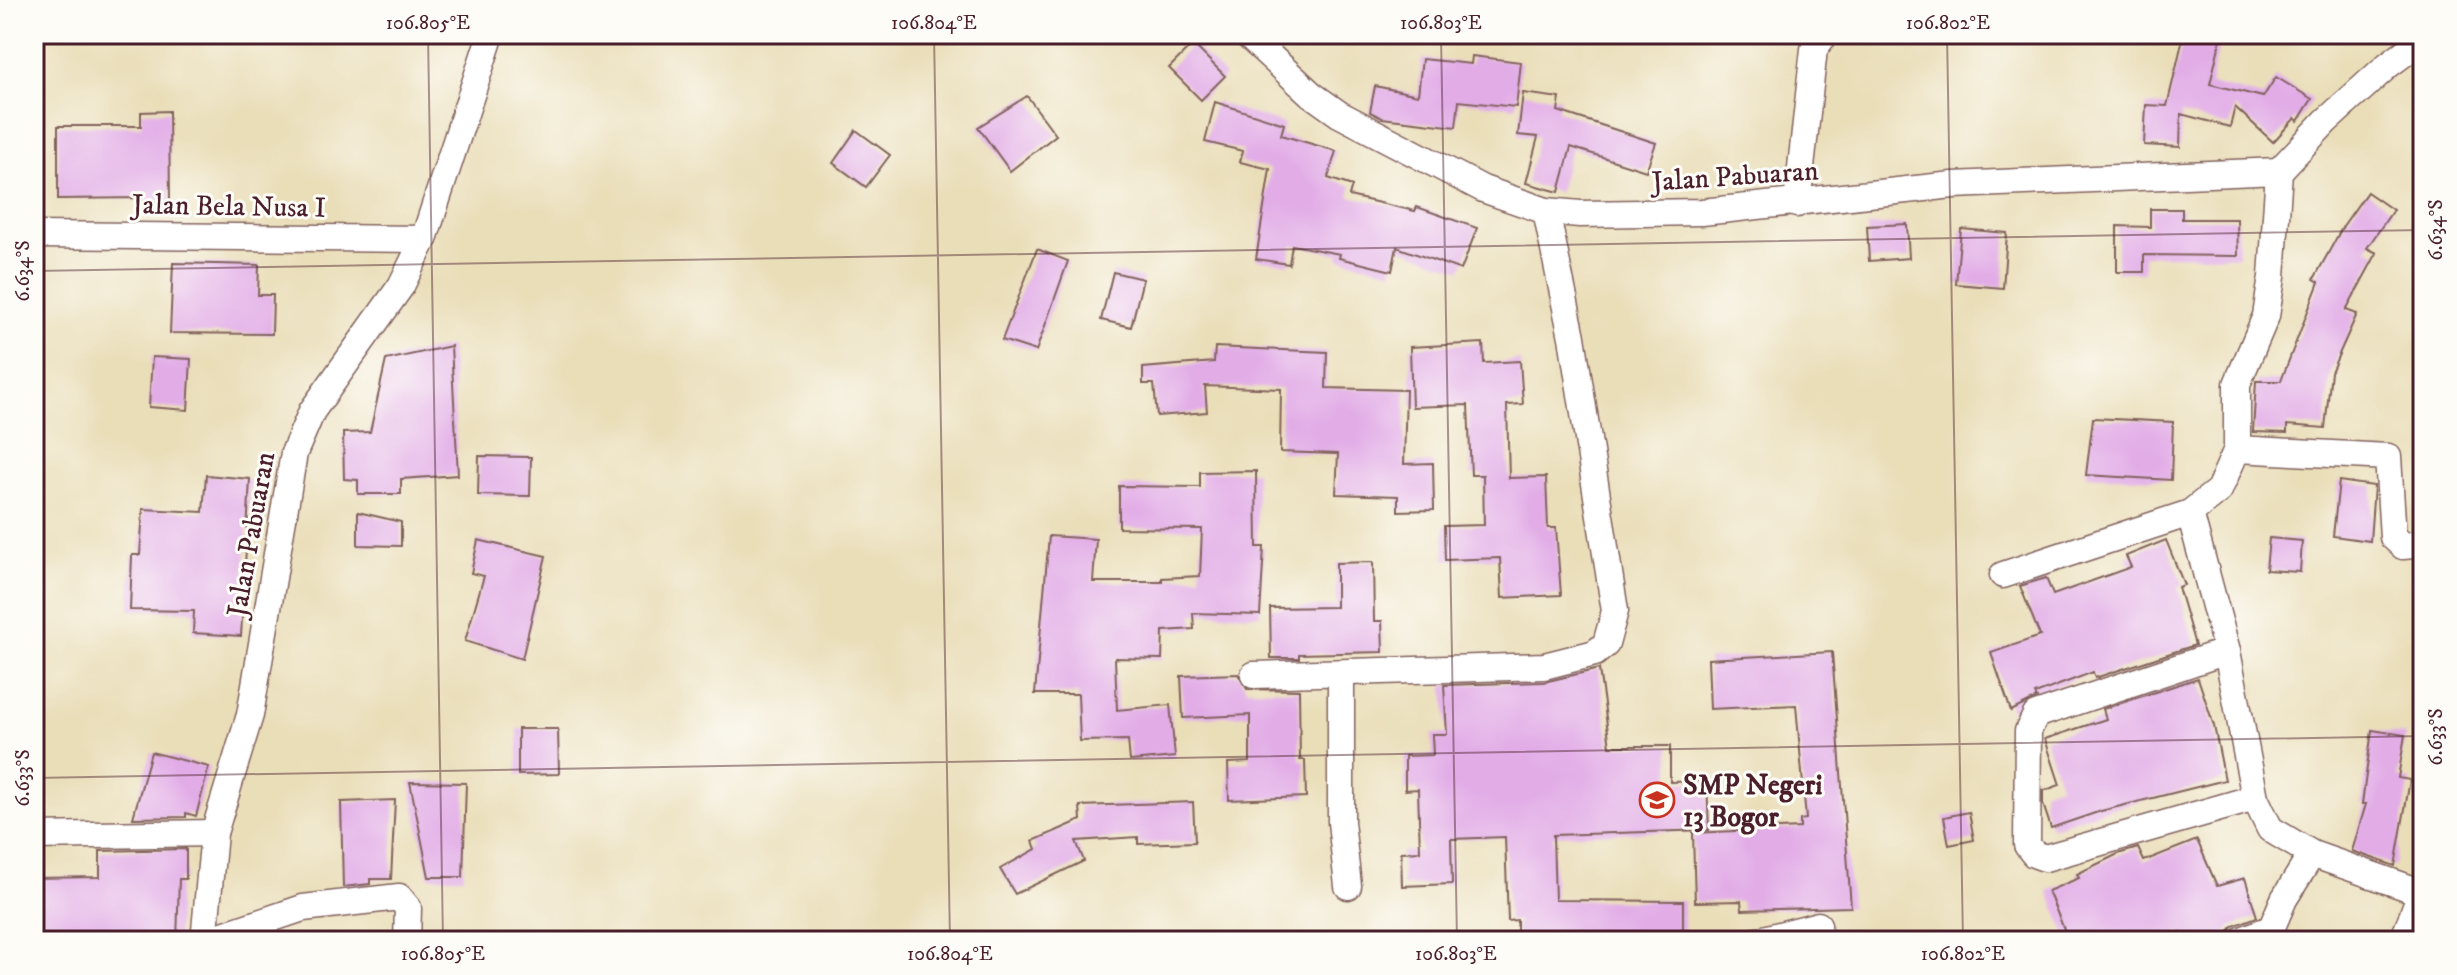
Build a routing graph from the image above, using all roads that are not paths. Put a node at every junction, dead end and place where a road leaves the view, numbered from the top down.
1 (491, 34) edge
2 (1246, 34) edge
3 (1825, 34) edge
4 (2423, 39) edge
5 (2279, 171) junction
6 (1797, 204) junction
7 (1546, 211) junction
8 (34, 235) edge
9 (424, 239) junction
10 (2237, 449) junction
11 (2205, 503) junction
12 (2423, 544) edge
13 (2003, 575) dead end
14 (2227, 651) junction
15 (1341, 673) junction
16 (1254, 675) dead end
17 (2255, 798) junction
18 (214, 833) junction
19 (34, 836) edge
20 (2291, 842) junction
21 (1348, 886) dead end
22 (2422, 893) edge
23 (1818, 925) dead end
24 (2268, 935) edge
25 (205, 941) edge
26 (407, 941) edge
27 (1756, 941) edge
28 (2239, 941) edge
29 (2403, 941) edge

1 - 9 street, Jalan Pabuaran
2 - 7 street, Jalan Pabuaran
3 - 6 street
4 - 5 street
5 - 6 street, Jalan Pabuaran
5 - 10 street
6 - 7 street, Jalan Pabuaran
7 - 15 street
8 - 9 street, Jalan Bela Nusa I
9 - 18 street, Jalan Pabuaran
10 - 11 street
10 - 12 street
11 - 13 street
11 - 14 street
14 - 17 street
14 - 17 street
15 - 16 street
15 - 21 street
17 - 20 street
18 - 19 street
18 - 25 street, Jalan Pabuaran
20 - 22 street
20 - 24 street
22 - 29 street
23 - 27 street
24 - 28 street
25 - 26 street

